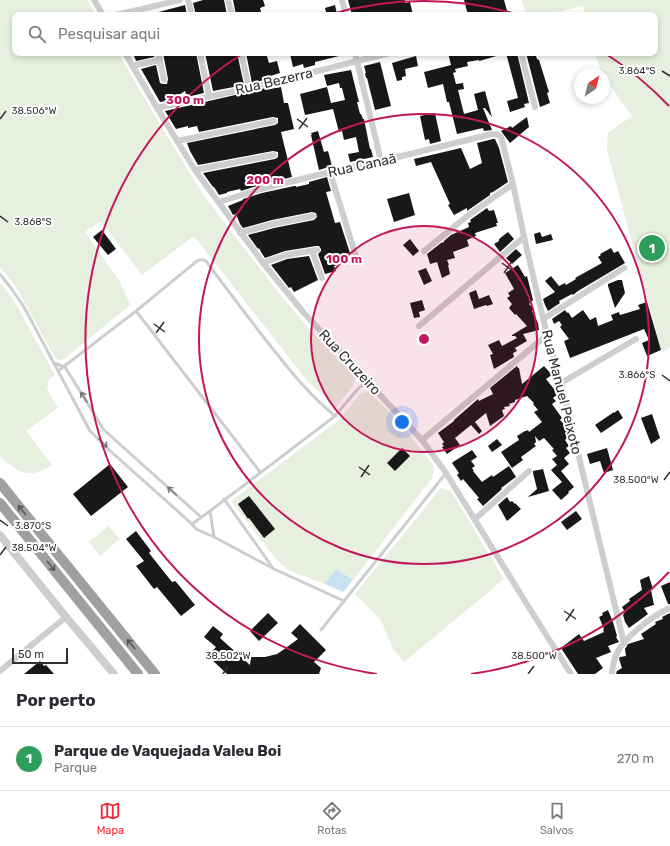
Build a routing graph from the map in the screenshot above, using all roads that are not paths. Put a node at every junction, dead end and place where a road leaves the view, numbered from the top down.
1 (94, 0) edge
2 (180, 0) edge
3 (188, 0) edge
4 (228, 0) edge
5 (342, 0) edge
6 (148, 7) junction
7 (101, 12) edge
8 (128, 12) edge
9 (149, 12) edge
10 (191, 12) edge
11 (231, 12) edge
12 (345, 12) edge
13 (127, 56) edge
14 (159, 56) edge
15 (201, 56) edge
16 (242, 56) edge
17 (356, 56) edge
18 (378, 56) edge
19 (522, 56) edge
20 (357, 61) junction
21 (132, 66) junction
22 (164, 80) dead end
23 (249, 88) junction
24 (209, 96) junction
25 (535, 107) dead end
26 (157, 108) junction
27 (274, 120) dead end
28 (177, 141) junction
29 (502, 142) joint
30 (274, 155) dead end
31 (381, 161) junction
32 (196, 170) junction
33 (330, 172) junction
34 (513, 184) junction
35 (219, 202) junction
36 (313, 216) dead end
37 (240, 233) junction
38 (524, 237) junction
39 (424, 251) dead end
40 (357, 260) dead end
41 (263, 263) junction
42 (624, 268) dead end
43 (0, 274) edge
44 (322, 278) dead end
45 (136, 311) junction
46 (543, 319) junction
47 (420, 326) dead end
48 (547, 335) junction
49 (636, 339) dead end
50 (54, 363) junction
51 (65, 367) junction
52 (58, 371) junction
53 (367, 381) junction
54 (561, 383) junction
55 (335, 416) junction
56 (422, 440) junction
57 (529, 471) dead end
58 (260, 472) junction
59 (446, 473) junction
60 (0, 483) edge
61 (224, 499) junction
62 (0, 503) edge
63 (210, 511) junction
64 (201, 517) junction
65 (474, 519) junction
66 (192, 524) junction
67 (0, 535) edge
68 (214, 537) junction
69 (274, 569) junction
70 (344, 601) junction
71 (670, 608) edge
72 (66, 617) junction
73 (321, 630) dead end
74 (624, 643) junction
75 (0, 670) edge
76 (114, 674) edge
77 (138, 674) edge
78 (155, 674) edge
79 (571, 674) edge
80 (612, 674) edge

1 - 7 street
2 - 6 street
3 - 10 street
4 - 11 street
5 - 12 street
6 - 8 street
6 - 9 street
13 - 21 street, Rua Cruzeiro
14 - 21 street
14 - 22 street
15 - 24 street
16 - 23 street
17 - 20 street
18 - 20 street, Rua Bezerra
19 - 25 street
20 - 23 street, Rua Bezerra
20 - 31 street
21 - 26 street, Rua Cruzeiro
23 - 24 street, Rua Bezerra
24 - 26 street, Rua Bezerra
26 - 28 street, Rua Cruzeiro
27 - 28 street
28 - 32 street, Rua Cruzeiro
29 - 31 street, Rua Canaã
29 - 34 street, Rua Manuel Peixoto
30 - 32 street
31 - 33 street, Rua Canaã
32 - 35 street, Rua Cruzeiro
33 - 35 street, Rua Canaã
33 - 40 street
34 - 38 street, Rua Manuel Peixoto
34 - 39 street
35 - 37 street, Rua Cruzeiro
36 - 37 street
37 - 41 street, Rua Cruzeiro
38 - 46 street, Rua Manuel Peixoto
38 - 47 street
41 - 44 street
41 - 53 street, Rua Cruzeiro
42 - 46 street
43 - 50 lane
45 - 51 lane
45 - 55 lane
45 - 58 lane
46 - 48 street, Rua Manuel Peixoto
48 - 54 street, Rua Manuel Peixoto
48 - 56 street
49 - 54 street
50 - 51 lane
50 - 52 lane
51 - 52 lane
64 -> 51 lane
52 -> 66 lane
53 - 55 lane
53 - 56 street, Rua Cruzeiro
54 - 74 street, Rua Manuel Peixoto
55 - 58 lane
56 - 59 street, Rua Cruzeiro
57 - 65 street
58 - 61 lane
59 - 65 street, Rua Cruzeiro
59 - 70 lane
78 -> 60 highway
61 - 63 lane
61 - 69 lane
62 -> 77 highway
63 - 64 lane
63 - 68 lane
64 - 66 lane
65 - 79 street, Rua Cruzeiro
66 - 68 lane
67 - 72 street
68 - 69 lane
69 - 70 lane
70 - 73 lane
71 - 74 street
72 - 75 street
72 - 76 street
74 - 80 street

